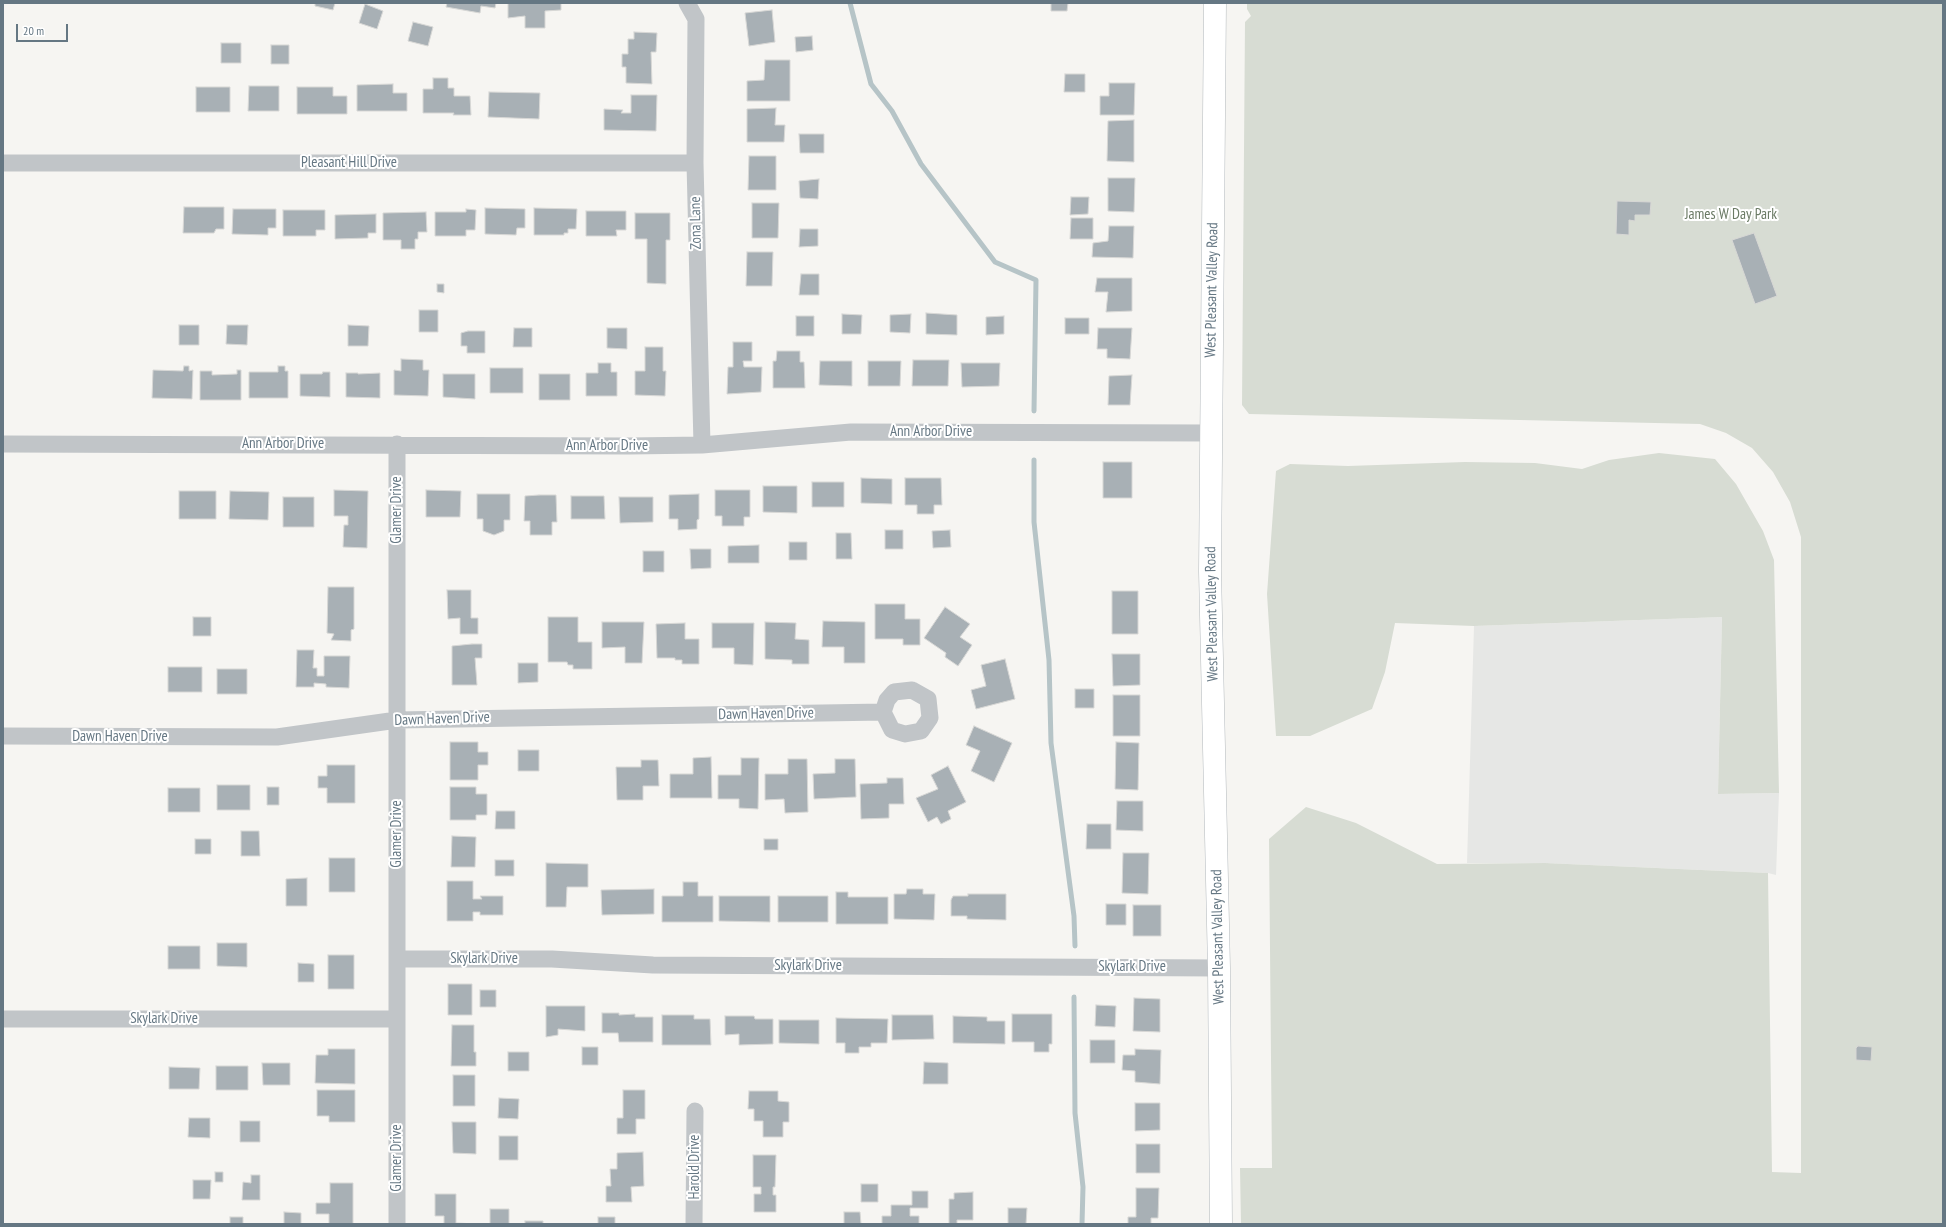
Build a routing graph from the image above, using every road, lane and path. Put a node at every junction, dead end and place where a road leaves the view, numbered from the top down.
1 (688, 3) edge
2 (1215, 3) edge
3 (3, 163) edge
4 (695, 163) junction
5 (1211, 433) junction
6 (3, 444) edge
7 (397, 444) junction
8 (702, 445) junction
9 (883, 712) dead end
10 (397, 720) junction
11 (3, 736) edge
12 (397, 959) junction
13 (1219, 968) junction
14 (3, 1019) edge
15 (397, 1019) junction
16 (695, 1111) dead end
17 (397, 1224) edge
18 (694, 1224) edge
19 (1221, 1224) edge

1 - 4 street, Zona Lane
2 - 5 main road, West Pleasant Valley Road
3 - 4 street, Pleasant Hill Drive
4 - 8 street, Zona Lane
5 - 8 street, Ann Arbor Drive
5 - 13 main road, West Pleasant Valley Road
6 - 7 street, Ann Arbor Drive
7 - 8 street, Ann Arbor Drive
7 - 10 street, Glamer Drive
9 - 10 street, Dawn Haven Drive
10 - 11 street, Dawn Haven Drive
10 - 12 street, Glamer Drive
12 - 13 street, Skylark Drive
12 - 15 street, Glamer Drive
13 - 19 main road, West Pleasant Valley Road
14 - 15 street, Skylark Drive
15 - 17 street, Glamer Drive
16 - 18 street, Harold Drive

